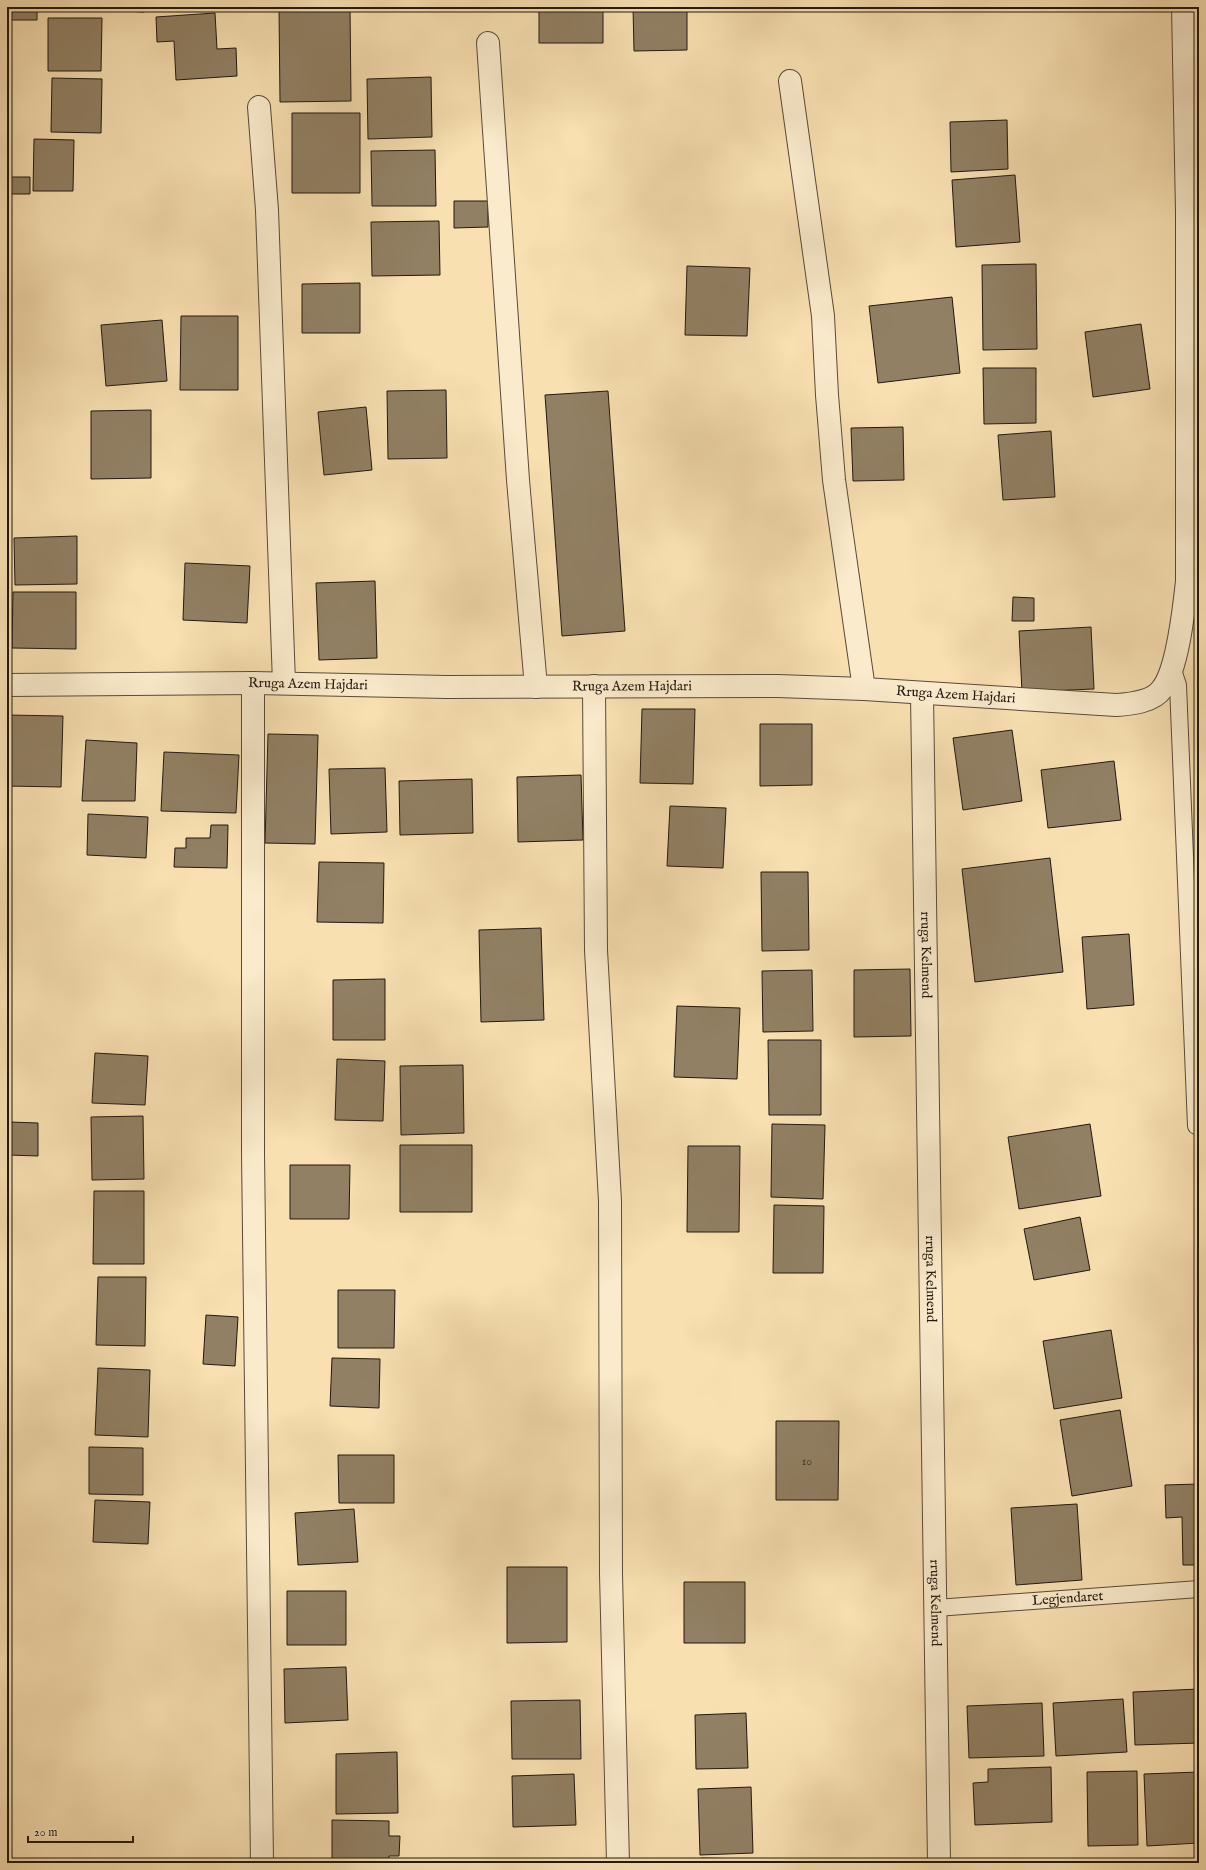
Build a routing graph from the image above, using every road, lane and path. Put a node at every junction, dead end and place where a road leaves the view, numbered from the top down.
1 (1183, 7) edge
2 (488, 43) dead end
3 (790, 81) dead end
4 (259, 108) dead end
5 (1193, 212) edge
6 (1190, 620) edge
7 (1172, 667) junction
8 (253, 683) junction
9 (284, 683) junction
10 (7, 685) edge
11 (594, 686) junction
12 (536, 687) junction
13 (864, 689) junction
14 (922, 694) junction
15 (1196, 1126) dead end
16 (1199, 1589) edge
17 (936, 1608) junction
18 (262, 1863) edge
19 (618, 1863) edge
20 (939, 1863) edge

1 - 5 street, Rruga Azem Hajdari
2 - 12 street
3 - 13 street
4 - 9 street
5 - 6 street, Rruga Azem Hajdari
6 - 7 street, Rruga Azem Hajdari
7 - 14 street, Rruga Azem Hajdari
7 - 15 lane
8 - 9 street, Rruga Azem Hajdari
8 - 10 street, Rruga Azem Hajdari
8 - 18 street
9 - 12 street, Rruga Azem Hajdari
11 - 12 street, Rruga Azem Hajdari
11 - 13 street, Rruga Azem Hajdari
11 - 19 street
13 - 14 street, Rruga Azem Hajdari
14 - 17 street, rruga Kelmend
16 - 17 lane, Legjendaret
17 - 20 street, rruga Kelmend

